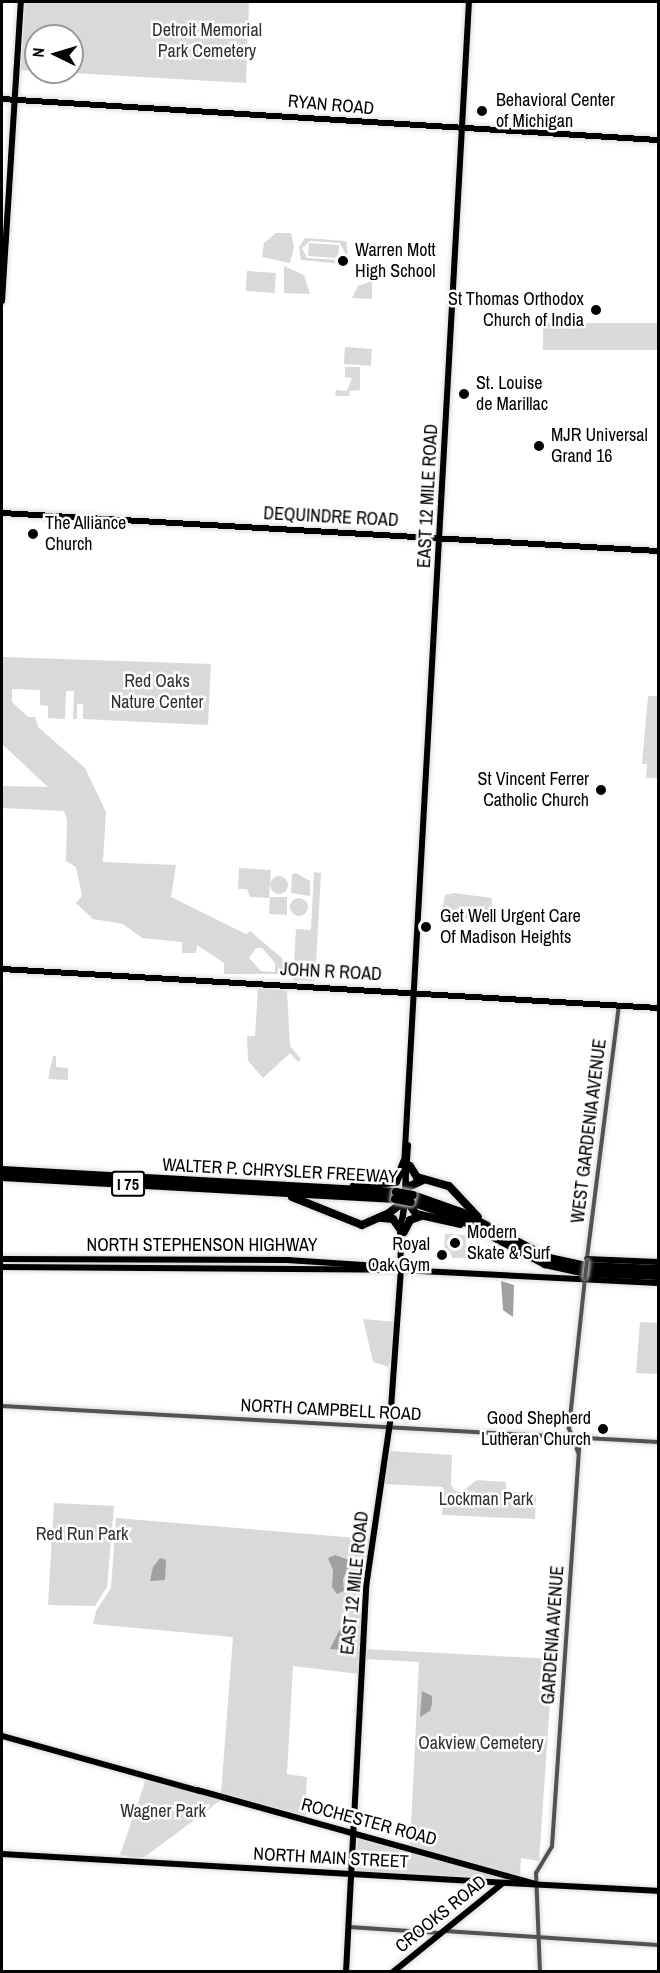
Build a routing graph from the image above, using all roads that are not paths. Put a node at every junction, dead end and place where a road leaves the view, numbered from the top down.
1 (21, 2) edge
2 (469, 2) edge
3 (2, 99) edge
4 (14, 100) junction
5 (462, 130) junction
6 (658, 140) edge
7 (2, 301) edge
8 (2, 513) edge
9 (441, 538) junction
10 (658, 551) edge
11 (2, 969) edge
12 (415, 992) junction
13 (619, 1006) junction
14 (658, 1008) edge
15 (407, 1164) junction
16 (2, 1170) edge
17 (2, 1177) edge
18 (425, 1180) junction
19 (393, 1183) junction
20 (329, 1189) junction
21 (255, 1191) junction
22 (404, 1196) junction
23 (425, 1216) junction
24 (380, 1218) junction
25 (402, 1231) junction
26 (504, 1241) junction
27 (173, 1259) junction
28 (185, 1259) junction
29 (245, 1259) junction
30 (33, 1260) junction
31 (79, 1260) junction
32 (130, 1260) junction
33 (294, 1260) junction
34 (310, 1260) junction
35 (587, 1260) junction
36 (334, 1261) junction
37 (658, 1262) edge
38 (357, 1263) junction
39 (2, 1264) edge
40 (158, 1267) junction
41 (221, 1267) junction
42 (269, 1267) junction
43 (23, 1268) junction
44 (56, 1268) junction
45 (103, 1268) junction
46 (147, 1268) junction
47 (284, 1268) junction
48 (333, 1269) junction
49 (658, 1269) edge
50 (401, 1270) junction
51 (658, 1276) edge
52 (585, 1279) junction
53 (658, 1283) edge
54 (2, 1406) edge
55 (390, 1426) junction
56 (569, 1436) junction
57 (580, 1436) junction
58 (658, 1442) edge
59 (578, 1453) junction
60 (2, 1736) edge
61 (353, 1833) junction
62 (2, 1854) edge
63 (351, 1874) junction
64 (502, 1874) junction
65 (505, 1883) junction
66 (536, 1884) junction
67 (658, 1891) edge
68 (348, 1927) junction
69 (443, 1932) junction
70 (539, 1937) junction
71 (658, 1945) edge
72 (346, 1971) edge
73 (393, 1971) edge
74 (540, 1971) edge

1 - 4 main road
2 - 5 main road, EAST 12 MILE ROAD
3 - 4 main road, RYAN ROAD
4 - 5 main road, RYAN ROAD
4 - 7 main road
5 - 6 main road, RYAN ROAD
5 - 9 main road, EAST 12 MILE ROAD
8 - 9 main road, DEQUINDRE ROAD
9 - 10 main road, DEQUINDRE ROAD
9 - 12 main road, EAST 12 MILE ROAD
11 - 12 main road, JOHN R ROAD
12 - 13 main road, JOHN R ROAD
12 - 15 main road, EAST 12 MILE ROAD
13 - 14 main road, JOHN R ROAD
13 - 35 street, WEST GARDENIA AVENUE
15 - 18 highway
15 - 19 highway
15 - 22 main road, EAST 12 MILE ROAD
16 - 20 highway, WALTER P. CHRYSLER FREEWAY / I 75
17 - 21 highway, WALTER P. CHRYSLER FREEWAY / I 75
18 - 22 highway
18 - 26 highway
19 - 20 highway
19 - 22 highway
20 - 21 highway, WALTER P. CHRYSLER FREEWAY / I 75
20 - 22 highway, WALTER P. CHRYSLER FREEWAY / I 75
20 - 22 highway, WALTER P. CHRYSLER FREEWAY / I 75
21 - 24 highway
22 - 23 highway
22 - 24 highway
22 - 25 main road, EAST 12 MILE ROAD
22 - 26 highway, I 75
23 - 25 highway
23 - 26 highway
24 - 25 highway
25 - 50 main road, EAST 12 MILE ROAD
26 - 49 highway, I 75
26 - 51 highway, I 75
27 - 28 main road, NORTH STEPHENSON HIGHWAY
27 - 32 main road, NORTH STEPHENSON HIGHWAY
27 - 46 main road
28 - 29 main road, NORTH STEPHENSON HIGHWAY
28 - 40 main road
29 - 33 main road, NORTH STEPHENSON HIGHWAY
29 - 41 main road
30 - 31 main road, NORTH STEPHENSON HIGHWAY
30 - 39 main road, NORTH STEPHENSON HIGHWAY
30 - 43 main road
31 - 32 main road, NORTH STEPHENSON HIGHWAY
31 - 44 main road
32 - 45 main road
33 - 34 main road, NORTH STEPHENSON HIGHWAY
33 - 42 main road
34 - 36 main road, NORTH STEPHENSON HIGHWAY
34 - 47 main road
35 - 37 main road
35 - 52 street, bridge
36 - 38 main road, NORTH STEPHENSON HIGHWAY
36 - 48 main road
38 - 48 main road
38 - 50 main road, NORTH STEPHENSON HIGHWAY
39 - 43 main road, NORTH STEPHENSON HIGHWAY
40 - 41 main road, NORTH STEPHENSON HIGHWAY
40 - 46 main road, NORTH STEPHENSON HIGHWAY
41 - 42 main road, NORTH STEPHENSON HIGHWAY
42 - 47 main road, NORTH STEPHENSON HIGHWAY
43 - 44 main road, NORTH STEPHENSON HIGHWAY
44 - 45 main road, NORTH STEPHENSON HIGHWAY
45 - 46 main road, NORTH STEPHENSON HIGHWAY
47 - 48 main road, NORTH STEPHENSON HIGHWAY
48 - 50 main road, NORTH STEPHENSON HIGHWAY
50 - 52 main road, NORTH STEPHENSON HIGHWAY
50 - 55 main road, EAST 12 MILE ROAD
52 - 53 main road, NORTH STEPHENSON HIGHWAY
52 - 56 street
54 - 55 street, NORTH CAMPBELL ROAD
55 - 56 street, NORTH CAMPBELL ROAD
55 - 61 main road, EAST 12 MILE ROAD
56 - 57 street, NORTH CAMPBELL ROAD
56 - 59 street
57 - 58 street, NORTH CAMPBELL ROAD
57 - 59 street, GARDENIA AVENUE
59 - 66 street, GARDENIA AVENUE
60 - 61 main road, ROCHESTER ROAD
61 - 63 main road, EAST 12 MILE ROAD
61 - 64 main road, ROCHESTER ROAD
62 - 63 main road, NORTH MAIN STREET
63 - 65 main road, NORTH MAIN STREET
63 - 68 main road, EAST 12 MILE ROAD
64 - 65 main road
64 - 66 main road, ROCHESTER ROAD
65 - 66 main road, NORTH MAIN STREET
65 - 69 main road, CROOKS ROAD
66 - 67 main road, NORTH MAIN STREET
66 - 70 street
68 - 69 street
68 - 72 main road, EAST 12 MILE ROAD
69 - 70 street
69 - 73 main road, CROOKS ROAD
70 - 71 street
70 - 74 street

